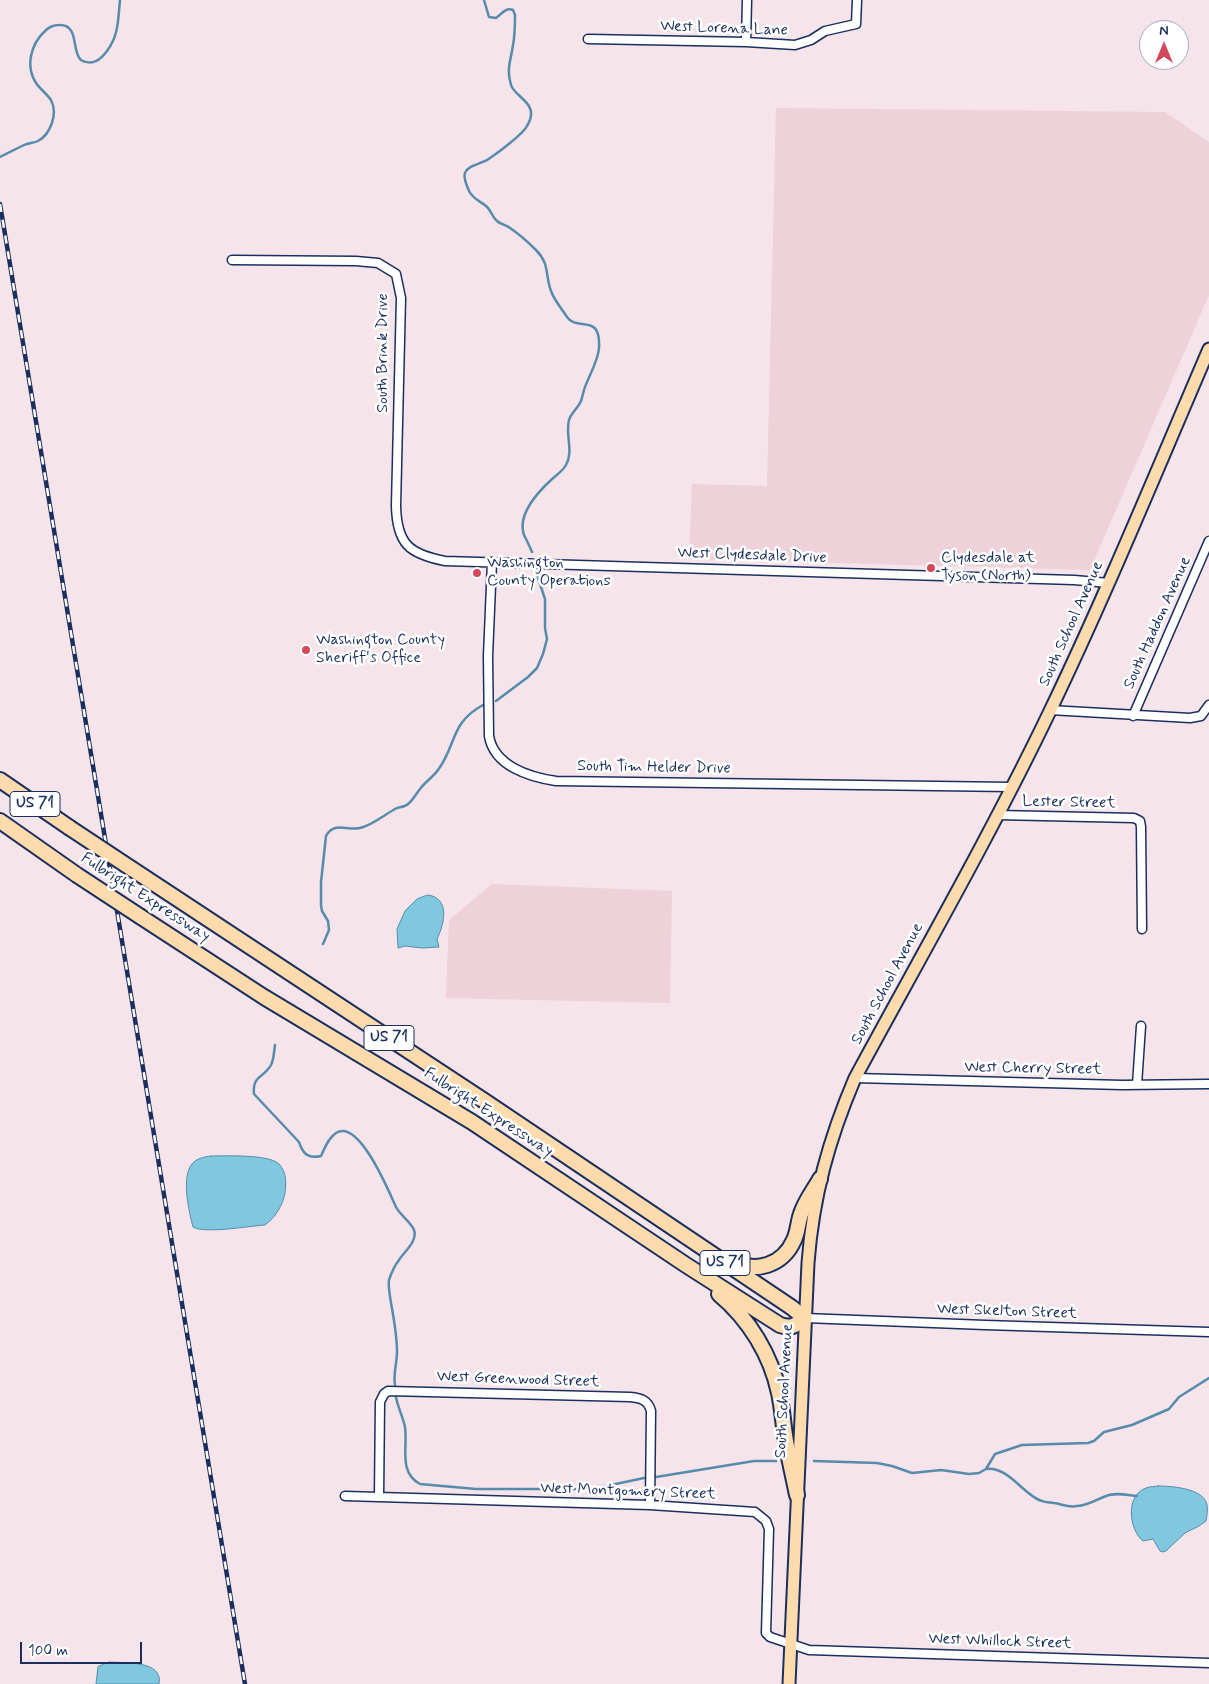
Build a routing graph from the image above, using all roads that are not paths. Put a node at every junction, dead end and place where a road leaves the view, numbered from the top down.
1 (747, 0) edge
2 (857, 0) edge
3 (588, 39) dead end
4 (746, 42) junction
5 (232, 260) dead end
6 (1209, 349) edge
7 (402, 539) joint
8 (1209, 541) edge
9 (492, 562) junction
10 (1109, 583) junction
11 (1209, 706) edge
12 (1050, 710) junction
13 (1133, 716) junction
14 (0, 780) edge
15 (1012, 787) junction
16 (997, 815) junction
17 (0, 822) edge
18 (1142, 929) dead end
19 (1141, 1026) dead end
20 (855, 1078) junction
21 (1209, 1084) edge
22 (1137, 1085) junction
23 (820, 1179) junction
24 (645, 1208) junction
25 (686, 1266) junction
26 (805, 1318) junction
27 (1209, 1332) edge
28 (796, 1495) junction
29 (345, 1496) dead end
30 (379, 1497) junction
31 (650, 1505) junction
32 (790, 1645) junction
33 (1209, 1664) edge
34 (789, 1684) edge

1 - 4 street
2 - 4 street, West Lorena Lane
3 - 4 street, West Lorena Lane
5 - 7 street, South Brink Drive
6 - 10 main road, South School Avenue
7 - 9 street, West Clydesdale Drive
8 - 13 street, South Haddon Avenue
9 - 10 street, West Clydesdale Drive
9 - 15 street, South Tim Helder Drive
10 - 12 main road, South School Avenue
11 - 13 street
12 - 13 street
12 - 15 main road, South School Avenue
14 - 24 highway, Fulbright Expressway / US 71, bridge
15 - 16 main road, South School Avenue
16 - 18 street, Lester Street
16 - 20 main road, South School Avenue
17 - 25 highway, Fulbright Expressway / US 71, bridge
19 - 22 street
20 - 22 street, West Cherry Street
20 - 23 main road, South School Avenue
21 - 22 street, West Cherry Street
23 - 24 highway
23 - 26 main road, South School Avenue
24 - 26 highway, US 71
25 - 26 highway, Fulbright Expressway
25 - 28 highway
26 - 27 street, West Skelton Street
26 - 28 main road, South School Avenue
28 - 32 main road, South School Avenue
29 - 30 street, West Montgomery Street
30 - 31 street, West Montgomery Street
30 - 31 street, West Greenwood Street
31 - 32 street, West Montgomery Street
32 - 33 street, West Whillock Street
32 - 34 main road, South School Avenue

